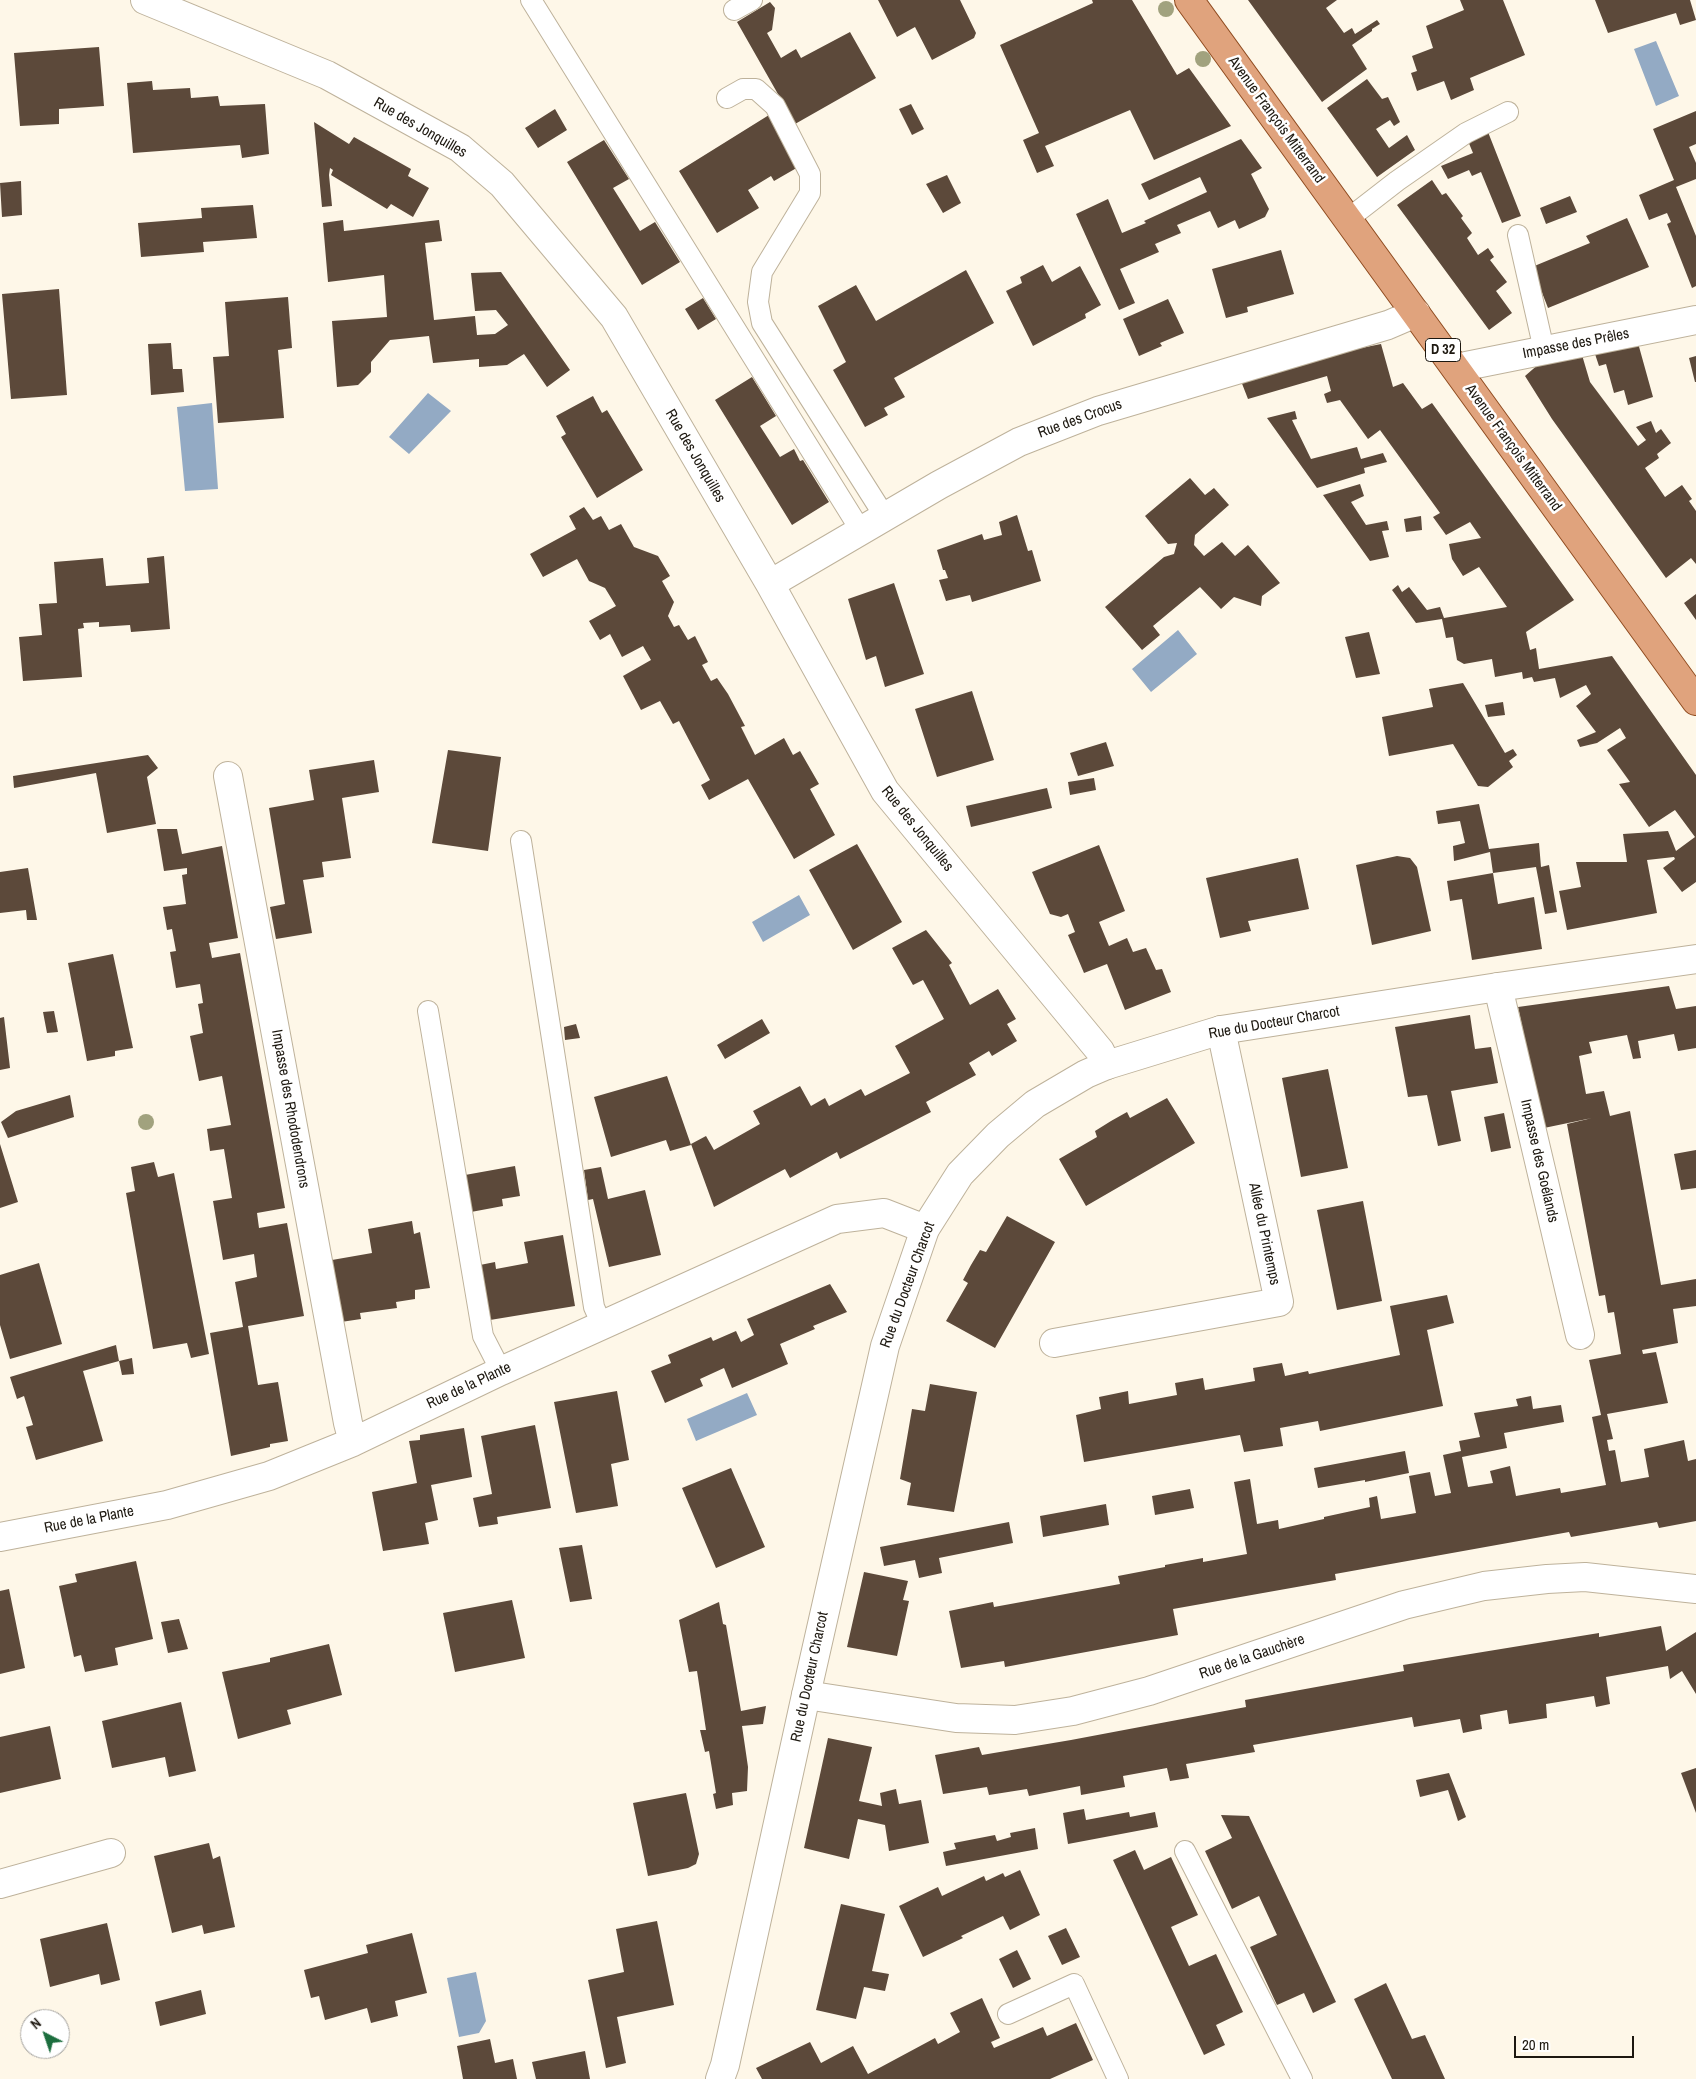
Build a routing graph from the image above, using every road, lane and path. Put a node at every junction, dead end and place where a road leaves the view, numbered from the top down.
1 (145, 0) edge
2 (532, 0) edge
3 (752, 0) edge
4 (1189, 0) edge
5 (734, 10) dead end
6 (727, 98) dead end
7 (1508, 112) dead end
8 (1348, 219) junction
9 (1518, 235) dead end
10 (1416, 313) junction
11 (1696, 320) edge
12 (1544, 350) junction
13 (1456, 368) junction
14 (885, 517) junction
15 (861, 531) junction
16 (770, 584) junction
17 (1696, 701) edge
18 (228, 776) dead end
19 (521, 840) dead end
20 (1696, 960) edge
21 (1498, 987) junction
22 (428, 1012) dead end
23 (1221, 1030) junction
24 (1107, 1065) junction
25 (926, 1229) junction
26 (602, 1325) junction
27 (1580, 1336) dead end
28 (1054, 1343) dead end
29 (501, 1372) junction
30 (353, 1442) junction
31 (1, 1530) edge
32 (1696, 1589) edge
33 (806, 1695) junction
34 (1185, 1851) dead end
35 (111, 1853) dead end
36 (0, 1884) edge
37 (1008, 2014) dead end
38 (720, 2079) edge
39 (1118, 2079) edge
40 (1302, 2079) edge

1 - 16 street, Rue des Jonquilles
2 - 15 lane
3 - 5 lane
4 - 8 main road, Avenue François Mitterrand / D 32
6 - 14 lane
7 - 8 lane
8 - 10 main road, Avenue François Mitterrand / D 32
9 - 12 lane
10 - 13 main road, Avenue François Mitterrand / D 32
10 - 14 street, Rue des Crocus
11 - 12 street, Impasse des Prêles
12 - 13 street, Impasse des Prêles
13 - 17 main road, Avenue François Mitterrand / D 32
14 - 15 street, Rue des Crocus
15 - 16 street, Rue des Crocus
16 - 24 street, Rue des Jonquilles
18 - 30 street, Impasse des Rhododendrons
19 - 26 lane
20 - 21 street, Rue du Docteur Charcot
21 - 23 street, Rue du Docteur Charcot
21 - 27 street, Impasse des Goélands
22 - 29 lane
23 - 24 street, Rue du Docteur Charcot
23 - 28 street, Allée du Printemps
24 - 25 street, Rue du Docteur Charcot
25 - 26 street, Rue de la Plante
25 - 33 street, Rue du Docteur Charcot
26 - 29 street, Rue de la Plante
29 - 30 street, Rue de la Plante
30 - 31 street, Rue de la Plante
32 - 33 street, Rue de la Gauchère
33 - 38 street, Rue du Docteur Charcot
34 - 40 lane
35 - 36 street
37 - 39 lane

